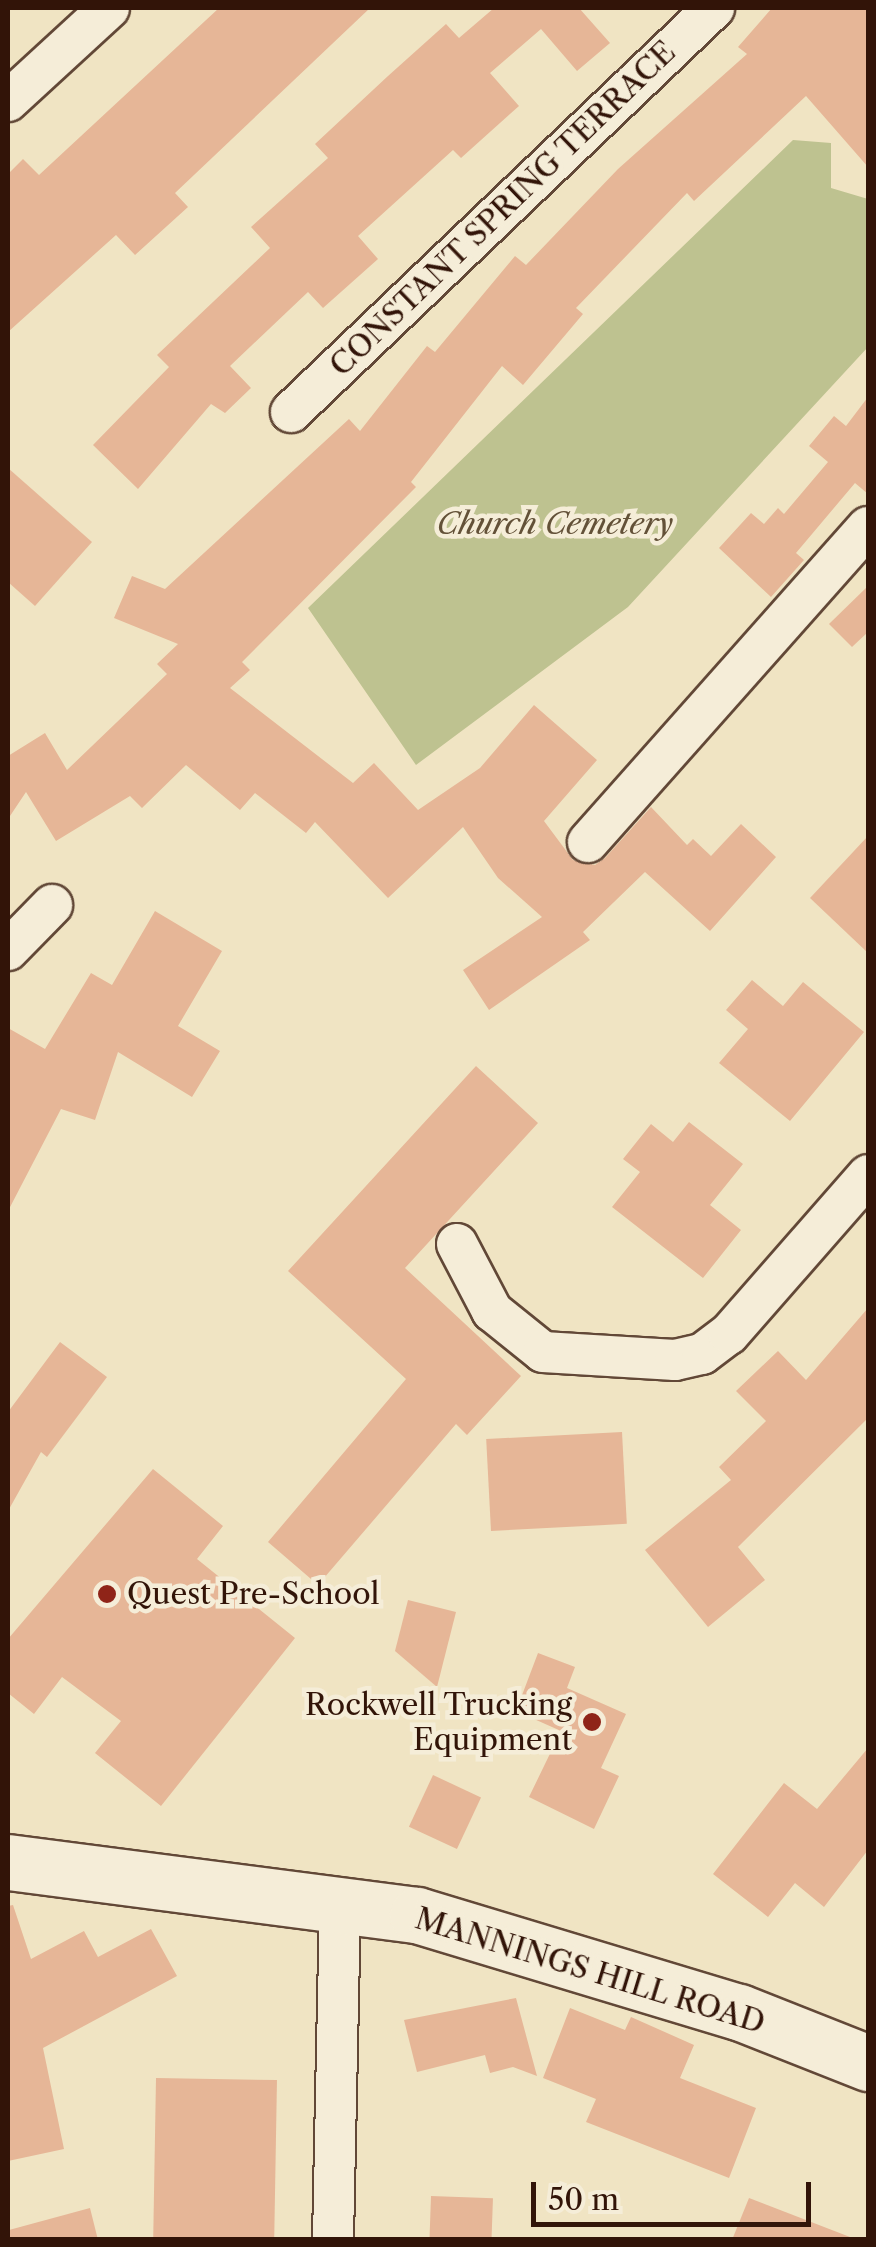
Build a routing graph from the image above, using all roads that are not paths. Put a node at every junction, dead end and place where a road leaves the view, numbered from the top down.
1 (109, 8) edge
2 (714, 8) edge
3 (8, 101) edge
4 (291, 412) dead end
5 (868, 527) edge
6 (588, 842) dead end
7 (52, 904) dead end
8 (8, 950) edge
9 (868, 1175) edge
10 (457, 1244) dead end
11 (8, 1862) edge
12 (340, 1910) junction
13 (868, 2063) edge
14 (334, 2240) edge

1 - 3 street
2 - 4 street, CONSTANT SPRING TERRACE
5 - 6 street
7 - 8 street
9 - 10 street
11 - 12 main road, MANNINGS HILL ROAD
12 - 13 main road, MANNINGS HILL ROAD
12 - 14 street

